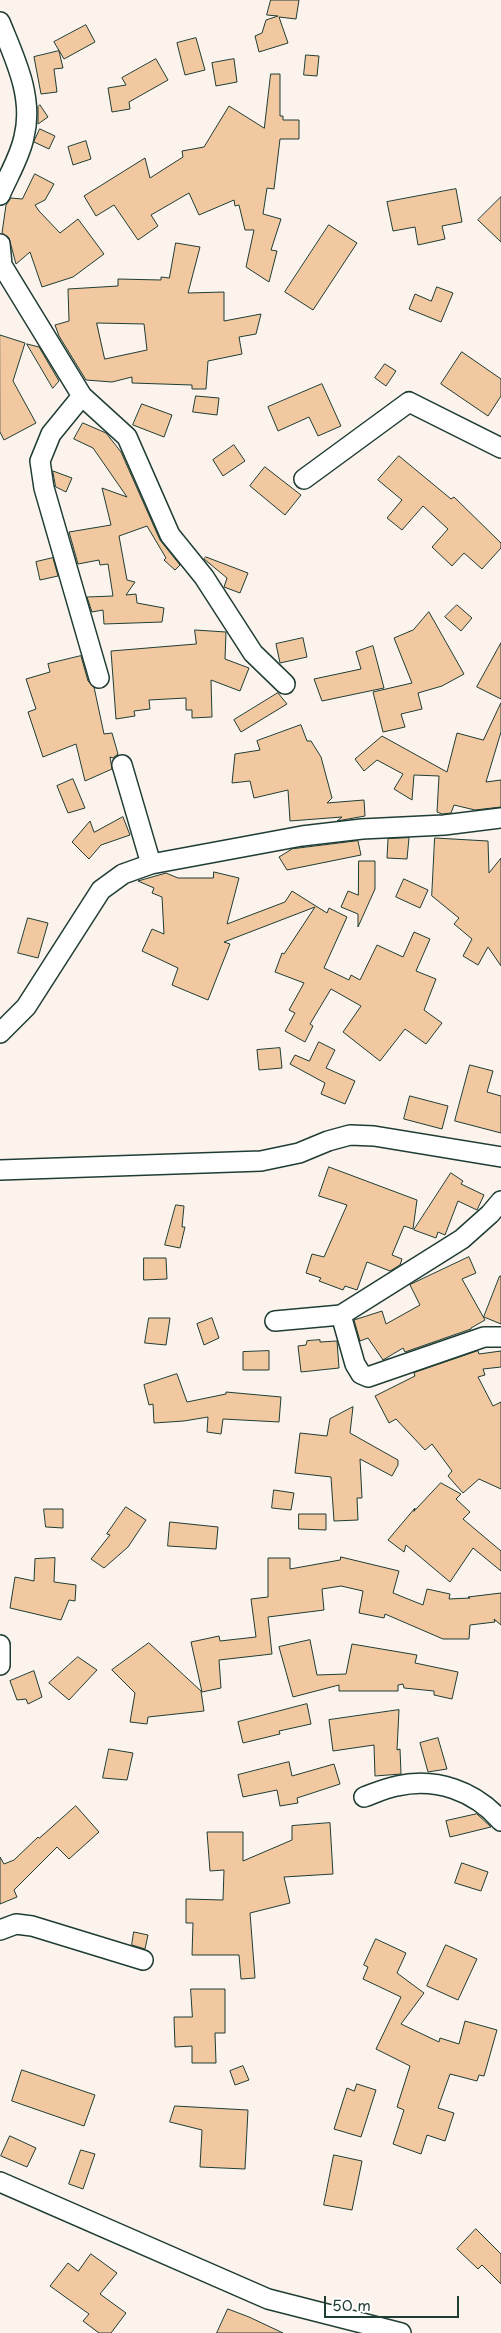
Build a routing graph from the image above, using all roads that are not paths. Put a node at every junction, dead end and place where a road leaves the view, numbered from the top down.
1 (0, 22) edge
2 (0, 194) edge
3 (0, 244) edge
4 (1, 264) edge
5 (82, 396) junction
6 (501, 448) edge
7 (304, 480) dead end
8 (99, 678) dead end
9 (285, 684) dead end
10 (122, 765) dead end
11 (501, 818) edge
12 (151, 864) junction
13 (0, 1033) edge
14 (501, 1157) edge
15 (0, 1170) edge
16 (501, 1201) edge
17 (341, 1315) junction
18 (275, 1321) dead end
19 (501, 1337) edge
20 (0, 1645) edge
21 (0, 1665) edge
22 (364, 1797) dead end
23 (501, 1821) edge
24 (0, 1930) edge
25 (143, 1960) dead end
26 (0, 2182) edge
27 (401, 2333) edge

1 - 2 street
3 - 4 street
4 - 5 street
5 - 8 street
5 - 9 street
6 - 7 street
10 - 12 street
11 - 12 street
12 - 13 street
14 - 15 street
16 - 17 street
17 - 18 street
17 - 19 street
20 - 21 street
22 - 23 street
24 - 25 street
26 - 27 street

